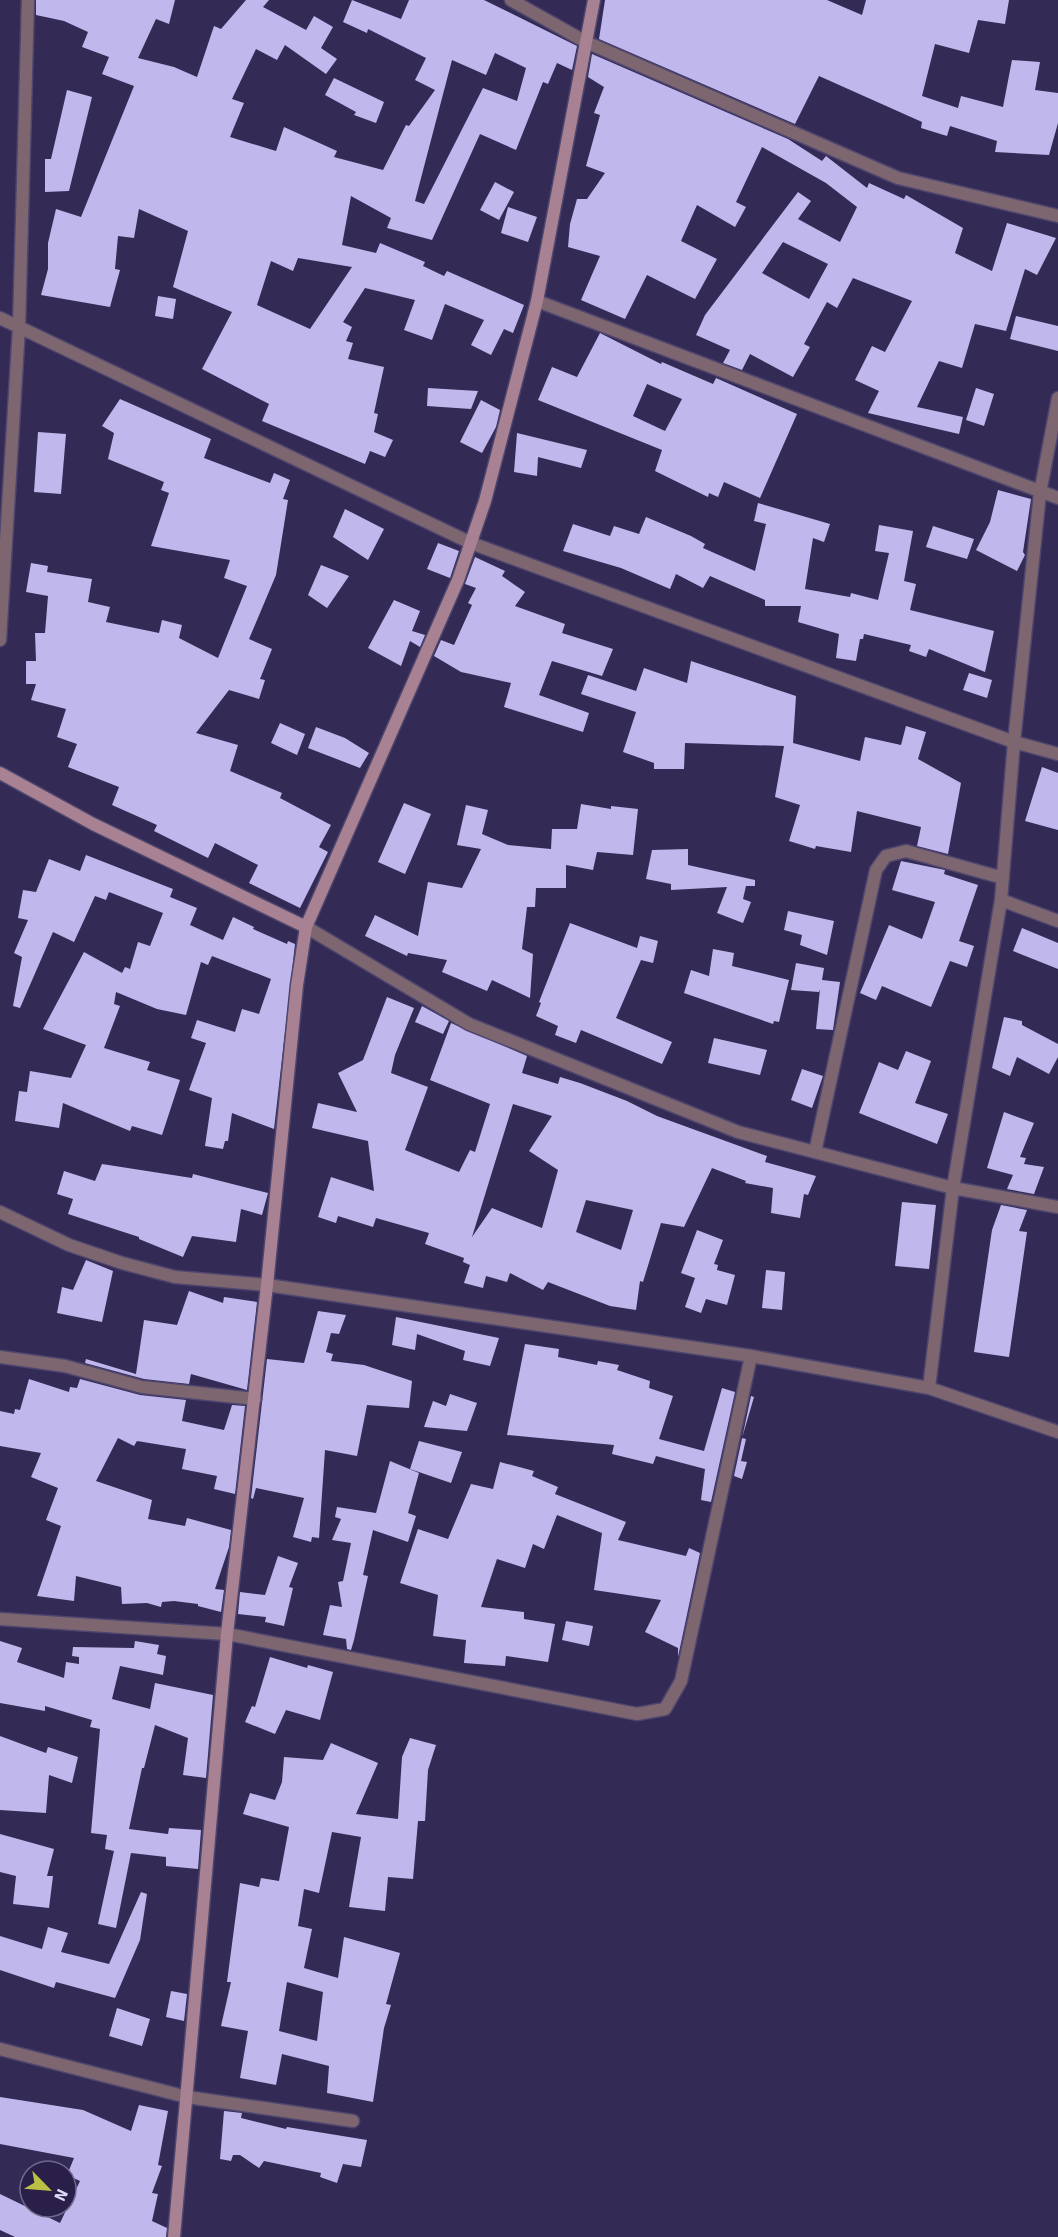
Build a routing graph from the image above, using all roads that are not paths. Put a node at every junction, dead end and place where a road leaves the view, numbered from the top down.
1 (28, 0) edge
2 (511, 0) edge
3 (594, 0) edge
4 (586, 42) junction
5 (1058, 216) edge
6 (537, 302) junction
7 (0, 318) edge
8 (19, 327) junction
9 (1058, 398) edge
10 (1041, 493) junction
11 (1058, 498) edge
12 (471, 543) junction
13 (0, 640) edge
14 (1014, 742) junction
15 (1058, 754) edge
16 (0, 773) edge
17 (1003, 878) junction
18 (1001, 900) junction
19 (1058, 921) edge
20 (306, 927) junction
21 (815, 1152) junction
22 (953, 1188) junction
23 (1058, 1207) edge
24 (0, 1212) edge
25 (267, 1285) junction
26 (751, 1356) junction
27 (0, 1358) edge
28 (929, 1388) junction
29 (255, 1399) junction
30 (1058, 1432) edge
31 (0, 1619) edge
32 (227, 1634) junction
33 (0, 2049) edge
34 (187, 2097) junction
35 (353, 2121) dead end
36 (174, 2237) edge

1 - 8 street
2 - 4 street
3 - 4 street
4 - 5 street
4 - 6 street
6 - 10 street
6 - 12 street
7 - 8 street
8 - 12 street
8 - 13 street
9 - 10 street
10 - 11 street
10 - 14 street
12 - 14 street
12 - 20 street
14 - 15 street
14 - 17 street
16 - 20 street
17 - 18 street
17 - 21 street
18 - 19 street
18 - 22 street
20 - 21 street
20 - 25 street
21 - 22 street
22 - 23 street
22 - 28 street
24 - 25 street
25 - 26 street
25 - 29 street
26 - 28 street
26 - 32 street
27 - 29 street
28 - 30 street
29 - 32 street
31 - 32 street
32 - 34 street
33 - 34 street
34 - 35 street
34 - 36 street

